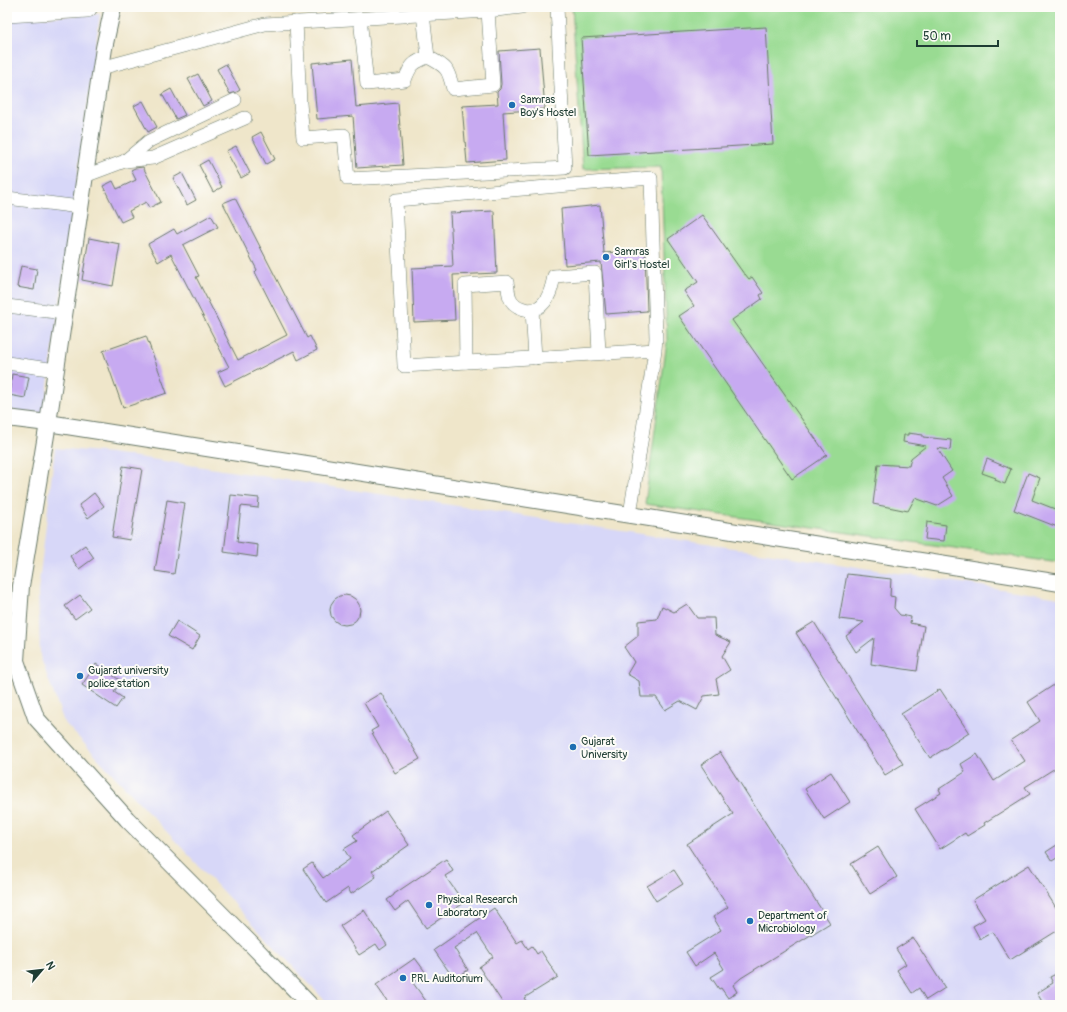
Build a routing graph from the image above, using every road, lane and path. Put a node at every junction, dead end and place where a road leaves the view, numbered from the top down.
1 (87, 7) edge
2 (113, 7) edge
3 (522, 7) edge
4 (557, 7) edge
5 (488, 11) junction
6 (7, 12) edge
7 (423, 14) junction
8 (360, 18) junction
9 (296, 22) junction
10 (428, 57) junction
11 (101, 68) junction
12 (235, 100) dead end
13 (245, 118) dead end
14 (125, 161) junction
15 (85, 176) junction
16 (7, 198) edge
17 (80, 207) junction
18 (7, 306) edge
19 (532, 310) junction
20 (64, 313) junction
21 (655, 350) junction
22 (598, 353) junction
23 (535, 358) junction
24 (466, 362) junction
25 (7, 363) edge
26 (56, 370) junction
27 (7, 418) edge
28 (48, 423) junction
29 (630, 515) junction
30 (1060, 583) edge
31 (310, 1005) edge

1 - 6 main road
2 - 11 street
3 - 5 street
4 - 9 street
5 - 7 street
5 - 10 street
7 - 8 street
7 - 10 street
8 - 9 street
8 - 10 street
9 - 11 street
11 - 15 street
12 - 14 street
13 - 14 street
14 - 15 street
15 - 17 street
16 - 17 street
17 - 20 street
18 - 20 street
19 - 22 street
19 - 23 street
19 - 24 street
20 - 26 street
21 - 22 street
21 - 24 street
21 - 29 street
22 - 23 street
23 - 24 street
25 - 26 street
26 - 28 street
27 - 28 street
28 - 29 street
28 - 31 street
29 - 30 street

